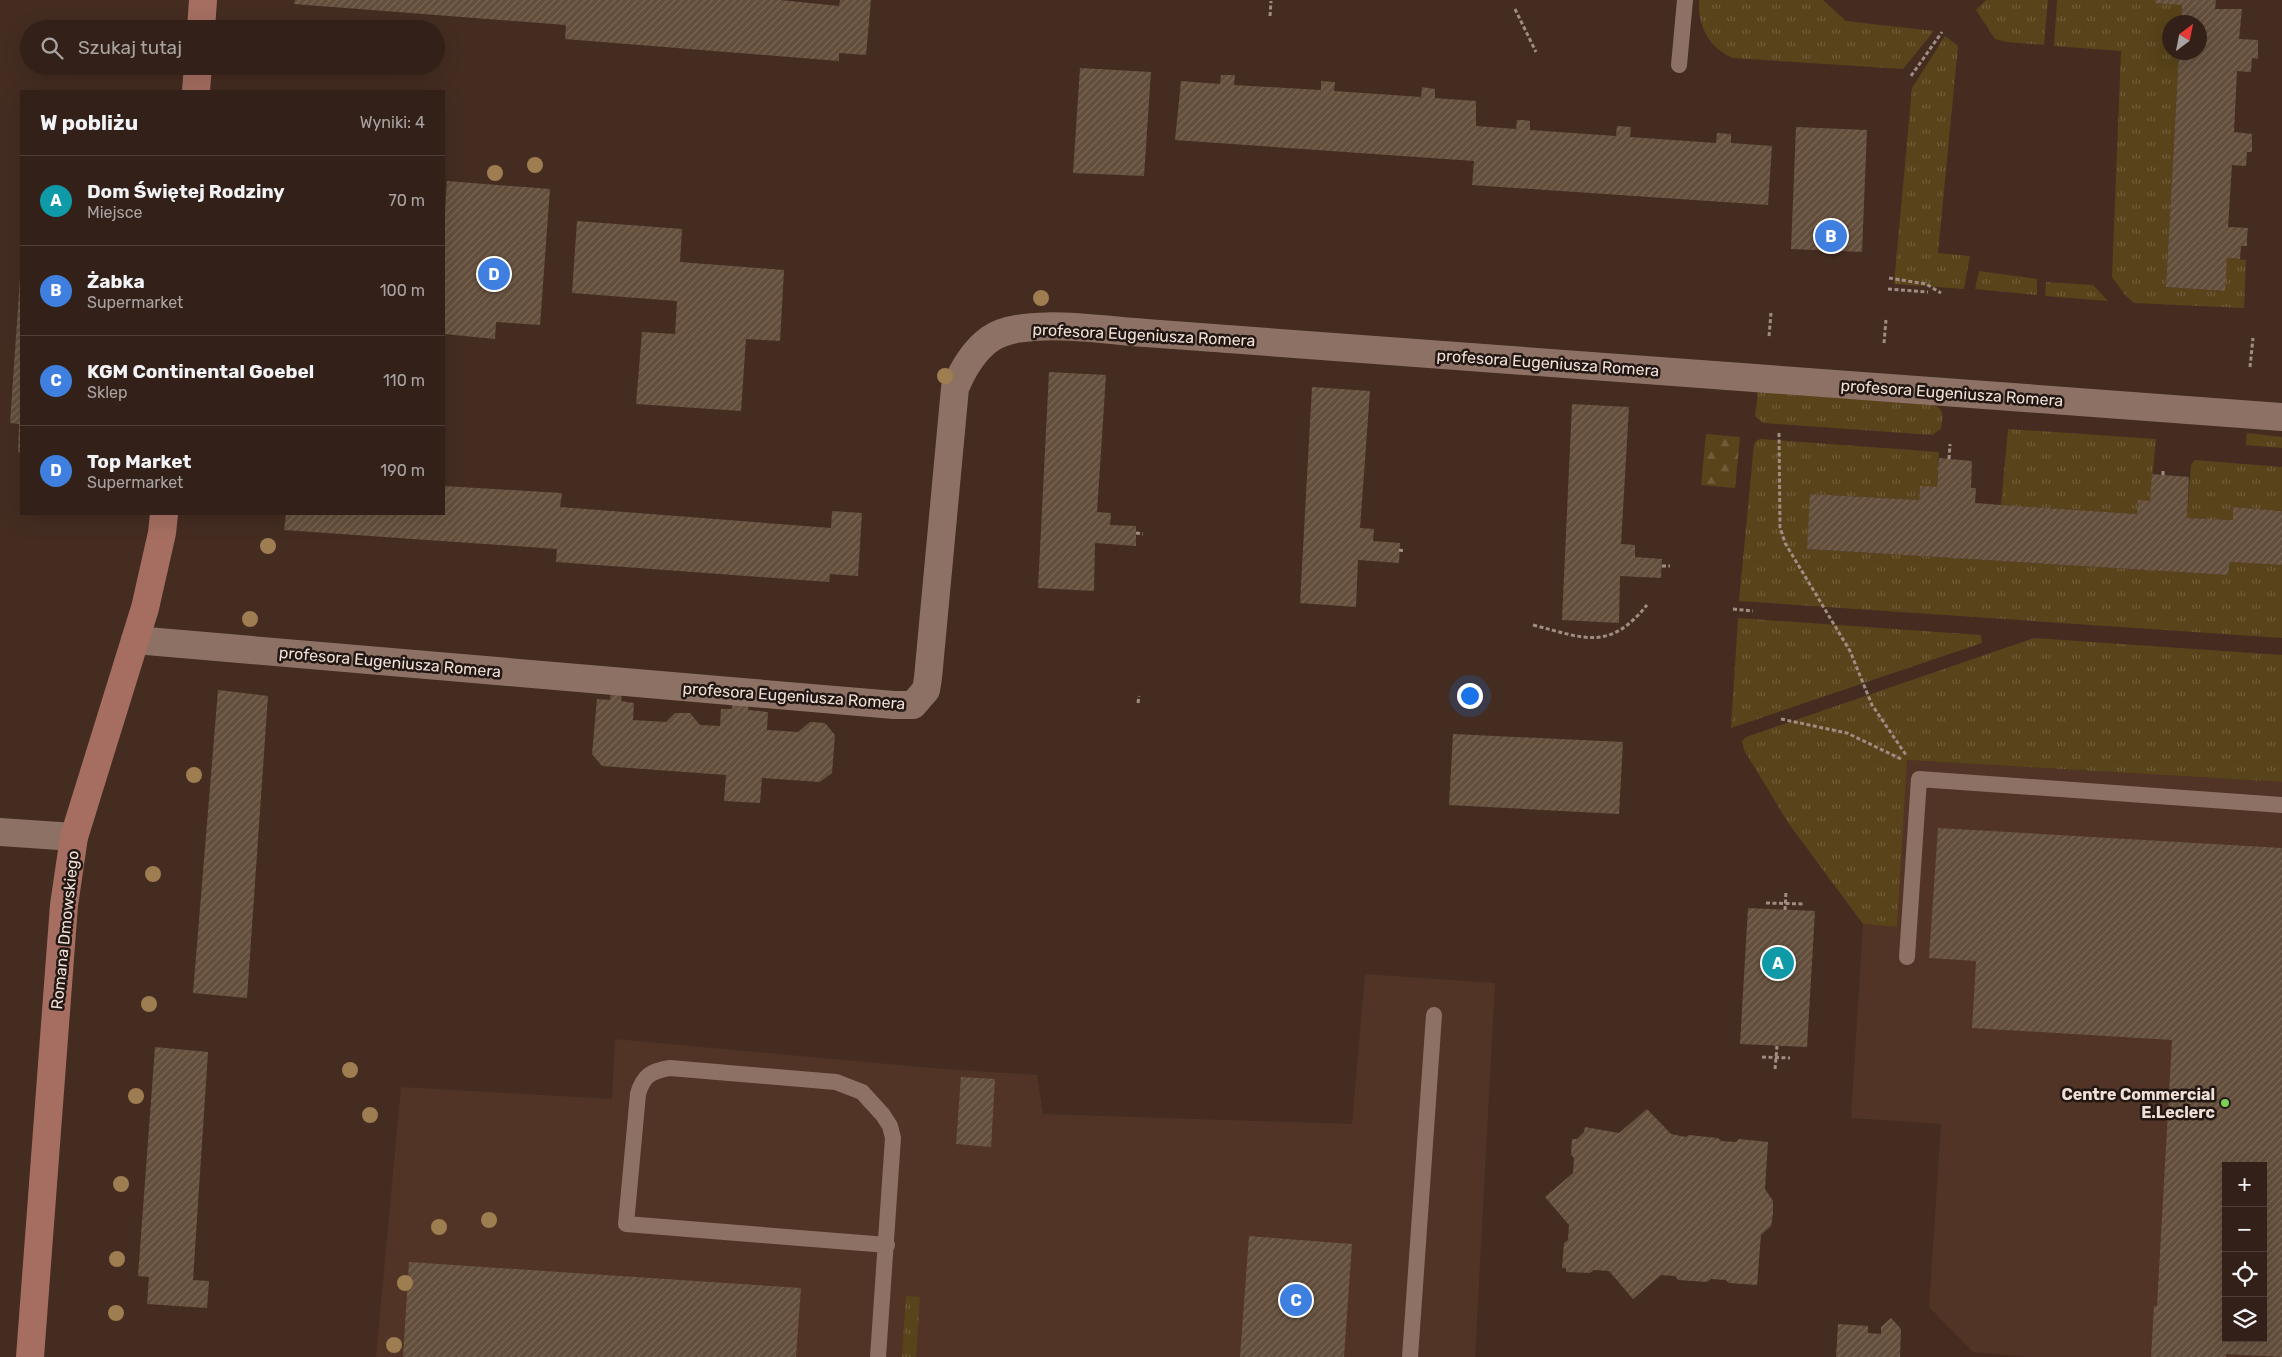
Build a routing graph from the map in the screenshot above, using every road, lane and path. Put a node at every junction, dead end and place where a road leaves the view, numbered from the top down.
1 (203, 0) edge
2 (1685, 0) edge
3 (1271, 1) edge
4 (1515, 9) dead end
5 (1270, 16) dead end
6 (202, 20) edge
7 (1942, 32) dead end
8 (1536, 52) dead end
9 (1679, 65) dead end
10 (197, 75) edge
11 (1911, 76) dead end
12 (196, 90) edge
13 (1889, 278) dead end
14 (1888, 289) dead end
15 (1928, 292) dead end
16 (1941, 293) dead end
17 (1771, 313) dead end
18 (1886, 320) dead end
19 (1769, 336) dead end
20 (2253, 338) dead end
21 (1884, 344) dead end
22 (2250, 367) dead end
23 (2282, 417) edge
24 (1780, 433) dead end
25 (1950, 444) dead end
26 (1949, 459) dead end
27 (2163, 469) dead end
28 (2163, 475) dead end
29 (164, 515) edge
30 (1136, 533) dead end
31 (1143, 534) dead end
32 (1399, 550) dead end
33 (1405, 550) dead end
34 (1662, 566) dead end
35 (1670, 566) dead end
36 (1647, 605) dead end
37 (1733, 609) dead end
38 (1753, 611) dead end
39 (1533, 625) dead end
40 (135, 640) junction
41 (1139, 696) dead end
42 (1138, 702) dead end
43 (1781, 719) dead end
44 (1907, 756) dead end
45 (1905, 761) dead end
46 (2282, 805) edge
47 (0, 832) edge
48 (74, 837) junction
49 (1786, 891) dead end
50 (1766, 904) dead end
51 (1785, 904) junction
52 (1804, 904) dead end
53 (1785, 910) dead end
54 (1907, 957) dead end
55 (1434, 1015) dead end
56 (1777, 1046) dead end
57 (1762, 1057) dead end
58 (1776, 1058) junction
59 (1790, 1058) dead end
60 (1775, 1069) dead end
61 (886, 1244) junction
62 (30, 1357) edge
63 (878, 1357) edge
64 (1410, 1357) edge

1 - 6 street
2 - 9 lane
3 - 5 path
4 - 8 path
7 - 11 path
10 - 12 street
13 - 16 path
14 - 15 path
17 - 19 path
18 - 21 path
20 - 22 path
23 - 40 street, profesora Eugeniusza Romera
24 - 44 path
25 - 26 path
27 - 28 path
29 - 40 street, Romana Dmowskiego
30 - 31 path
32 - 33 path
34 - 35 path
36 - 39 path
37 - 38 path
40 - 48 street, Romana Dmowskiego
41 - 42 path
43 - 45 path
46 - 54 lane
47 - 48 street
48 - 62 street, Romana Dmowskiego
49 - 51 path
50 - 51 path
51 - 52 path
51 - 53 path
55 - 64 lane
56 - 58 path
57 - 58 path
58 - 59 path
58 - 60 path
61 - 61 lane
61 - 63 lane

